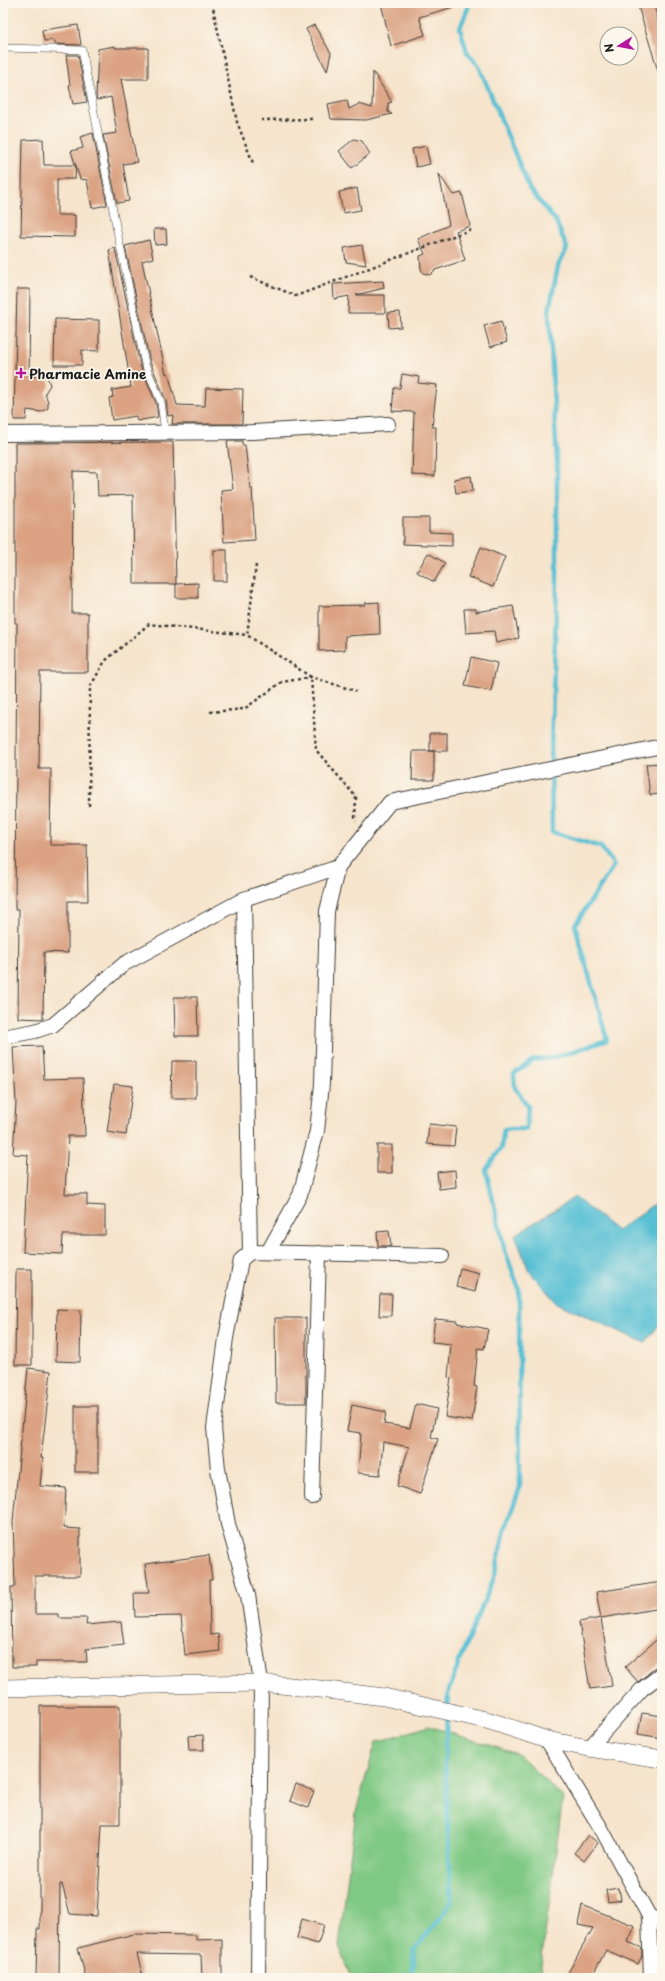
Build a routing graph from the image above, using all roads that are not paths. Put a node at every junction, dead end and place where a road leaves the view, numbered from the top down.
1 (3, 48) edge
2 (388, 424) dead end
3 (165, 433) junction
4 (3, 434) edge
5 (662, 746) edge
6 (338, 867) junction
7 (244, 899) junction
8 (3, 1037) edge
9 (250, 1252) junction
10 (268, 1252) junction
11 (319, 1253) junction
12 (442, 1256) dead end
13 (312, 1497) dead end
14 (662, 1674) edge
15 (261, 1683) junction
16 (3, 1688) edge
17 (547, 1740) junction
18 (589, 1748) junction
19 (662, 1759) edge
20 (649, 1916) junction
21 (662, 1922) edge
22 (258, 1978) edge
23 (651, 1978) edge

1 - 3 lane
2 - 3 street
3 - 4 street
5 - 6 street
6 - 7 street
6 - 10 street
7 - 8 street
7 - 9 street
9 - 10 street
9 - 15 street
10 - 11 street
11 - 12 street
11 - 13 street
14 - 18 street
15 - 16 street
15 - 17 street
15 - 22 street
17 - 18 street
17 - 20 street
18 - 19 street
20 - 21 street
20 - 23 street

